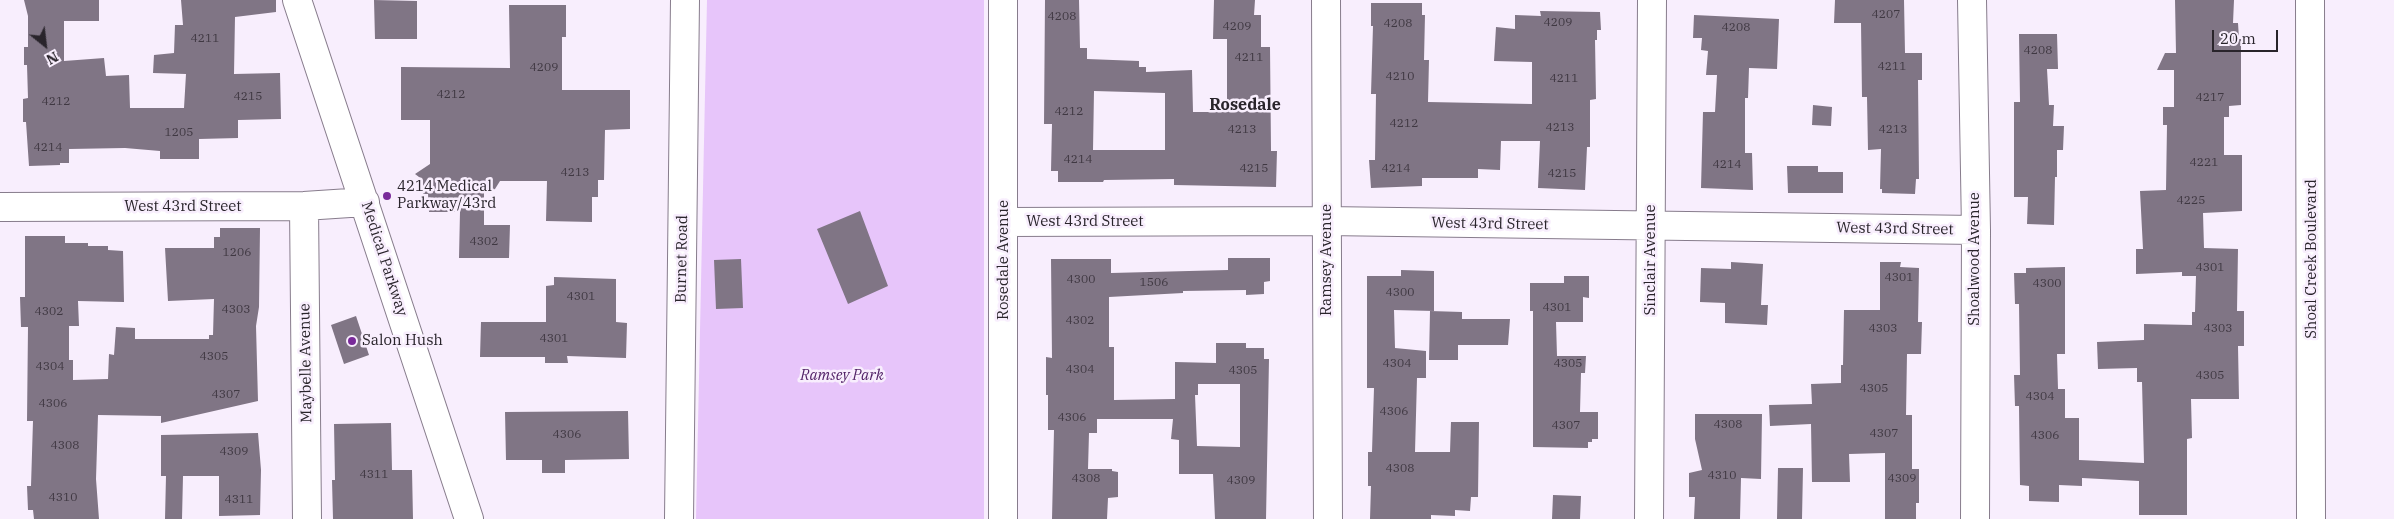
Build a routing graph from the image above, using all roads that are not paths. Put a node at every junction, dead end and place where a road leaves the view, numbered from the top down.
1 (297, 0) edge
2 (685, 0) edge
3 (1004, 0) edge
4 (1326, 0) edge
5 (1652, 0) edge
6 (1972, 0) edge
7 (2310, 0) edge
8 (365, 202) junction
9 (304, 206) junction
10 (0, 207) edge
11 (1004, 222) junction
12 (1326, 222) junction
13 (1651, 226) junction
14 (1976, 230) junction
15 (307, 519) edge
16 (469, 519) edge
17 (679, 519) edge
18 (1003, 519) edge
19 (1328, 519) edge
20 (1650, 519) edge
21 (1975, 519) edge
22 (2311, 519) edge

1 - 8 street, Medical Parkway
2 - 17 street, Burnet Road
3 - 11 street, Rosedale Avenue
4 - 12 street, Ramsey Avenue
5 - 13 street, Sinclair Avenue
6 - 14 street, Shoalwood Avenue
7 - 22 street, Shoal Creek Boulevard
8 - 9 street, West 43rd Street
8 - 16 street, Medical Parkway
9 - 10 street, West 43rd Street
9 - 15 street, Maybelle Avenue
11 - 12 street, West 43rd Street
11 - 18 street, Rosedale Avenue
12 - 13 street, West 43rd Street
12 - 19 street, Ramsey Avenue
13 - 14 street, West 43rd Street
13 - 20 street, Sinclair Avenue
14 - 21 street, Shoalwood Avenue

